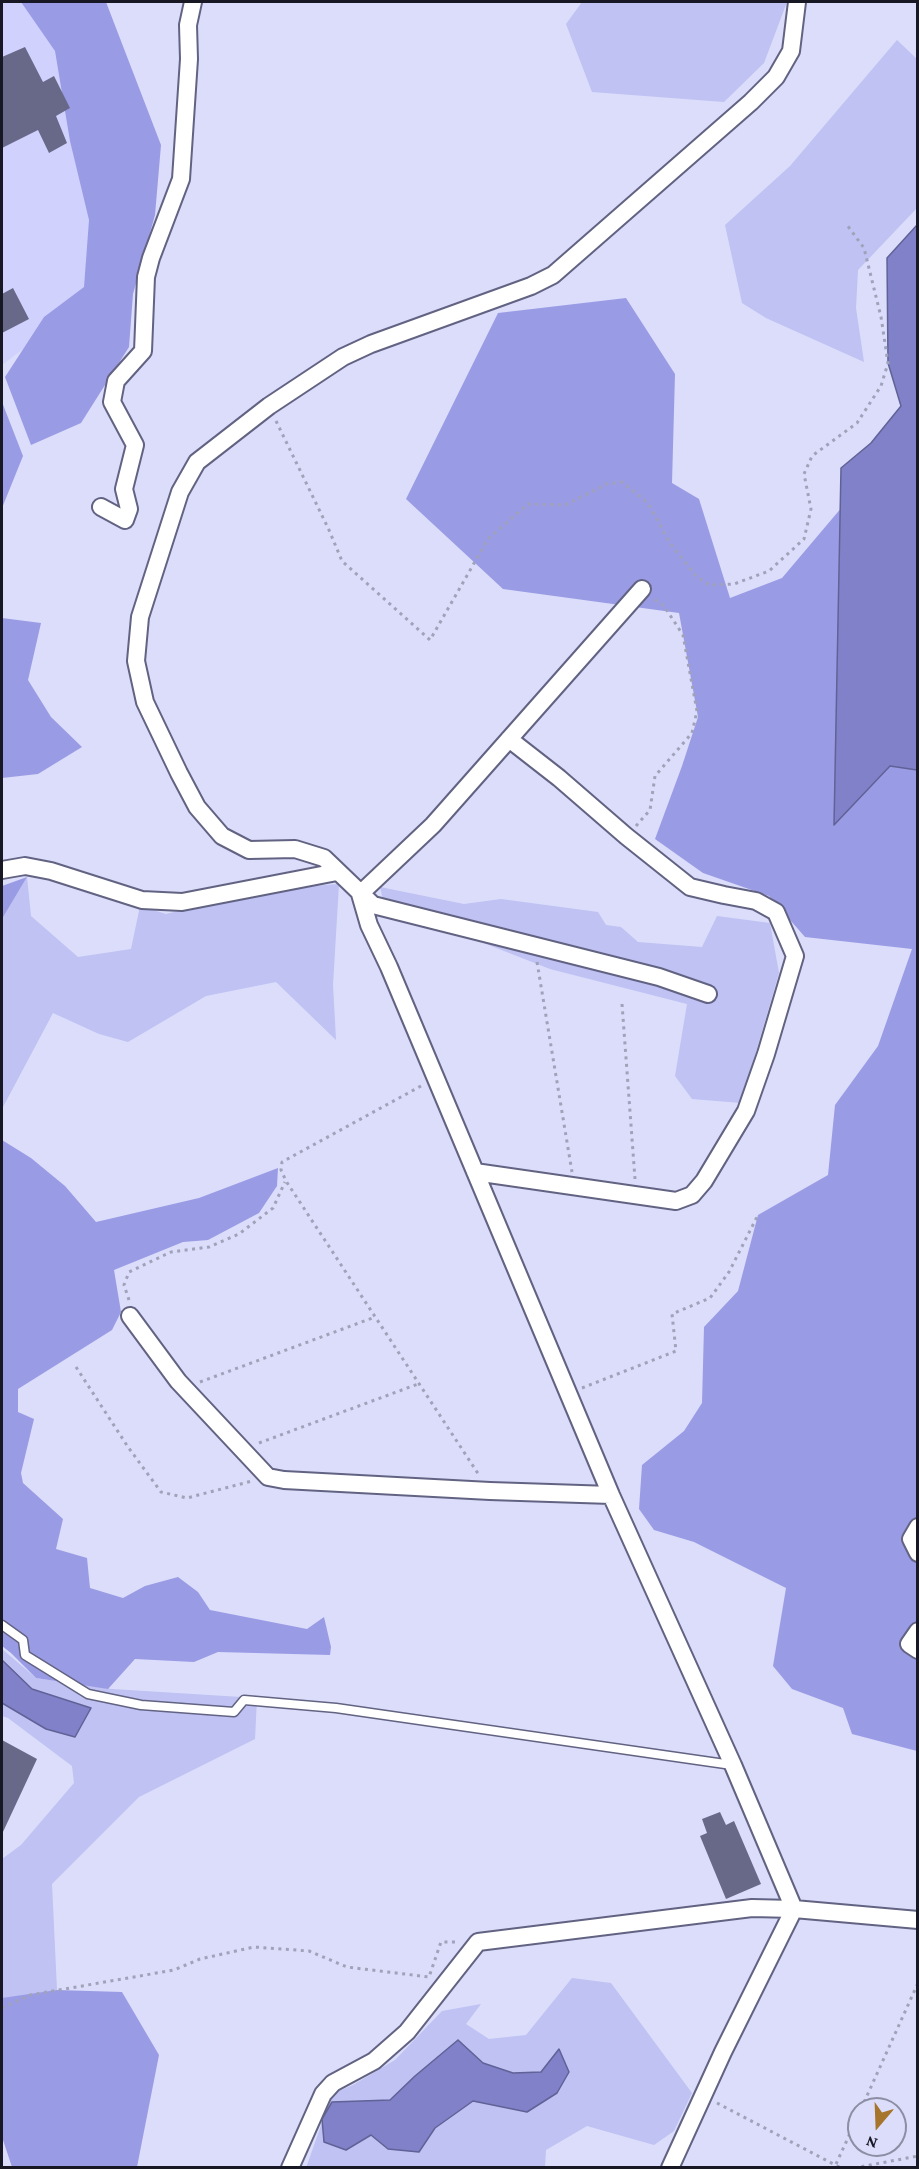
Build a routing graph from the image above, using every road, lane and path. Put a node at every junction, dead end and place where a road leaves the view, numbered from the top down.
1 (193, 2) edge
2 (797, 2) edge
3 (847, 225) dead end
4 (268, 406) junction
5 (101, 507) dead end
6 (642, 590) joint
7 (509, 740) junction
8 (626, 836) junction
9 (2, 870) edge
10 (337, 872) junction
11 (360, 894) junction
12 (535, 947) junction
13 (708, 994) dead end
14 (622, 1004) dead end
15 (436, 1078) junction
16 (475, 1172) junction
17 (286, 1181) junction
18 (574, 1185) junction
19 (636, 1196) junction
20 (758, 1215) dead end
21 (130, 1316) joint
22 (375, 1317) junction
23 (76, 1366) dead end
24 (418, 1384) junction
25 (184, 1388) junction
26 (569, 1394) junction
27 (242, 1450) junction
28 (268, 1477) junction
29 (490, 1491) junction
30 (612, 1495) junction
31 (918, 1527) edge
32 (918, 1553) edge
33 (2, 1625) edge
34 (918, 1631) edge
35 (918, 1650) edge
36 (733, 1765) junction
37 (794, 1909) junction
38 (918, 1920) edge
39 (478, 1942) junction
40 (918, 1983) edge
41 (2, 2008) edge
42 (703, 2096) junction
43 (866, 2097) edge
44 (847, 2140) edge
45 (918, 2156) edge
46 (836, 2164) junction
47 (290, 2168) edge
48 (670, 2168) edge
49 (841, 2168) edge
50 (854, 2168) edge

1 - 5 street
2 - 4 street
3 - 4 path
4 - 10 street
6 - 7 street
6 - 8 path
7 - 8 street
7 - 11 street
8 - 19 street
9 - 10 street
10 - 11 street
11 - 12 street
11 - 15 street
12 - 13 street
12 - 18 path
14 - 19 path
15 - 16 street
15 - 17 path
16 - 18 street
16 - 26 street
17 - 21 path
17 - 22 path
18 - 19 street
20 - 26 path
21 - 25 street
22 - 24 path
22 - 25 path
23 - 28 path
24 - 27 path
24 - 29 path
25 - 27 street
26 - 30 street
27 - 28 street
28 - 29 street
29 - 30 street
30 - 36 street
31 - 32 street
33 - 36 lane
34 - 35 street
36 - 37 street
37 - 38 street
37 - 39 street
37 - 42 street
39 - 41 path
39 - 47 street
40 - 43 path
42 - 46 path
42 - 48 street
44 - 46 path
45 - 50 path
46 - 49 path

